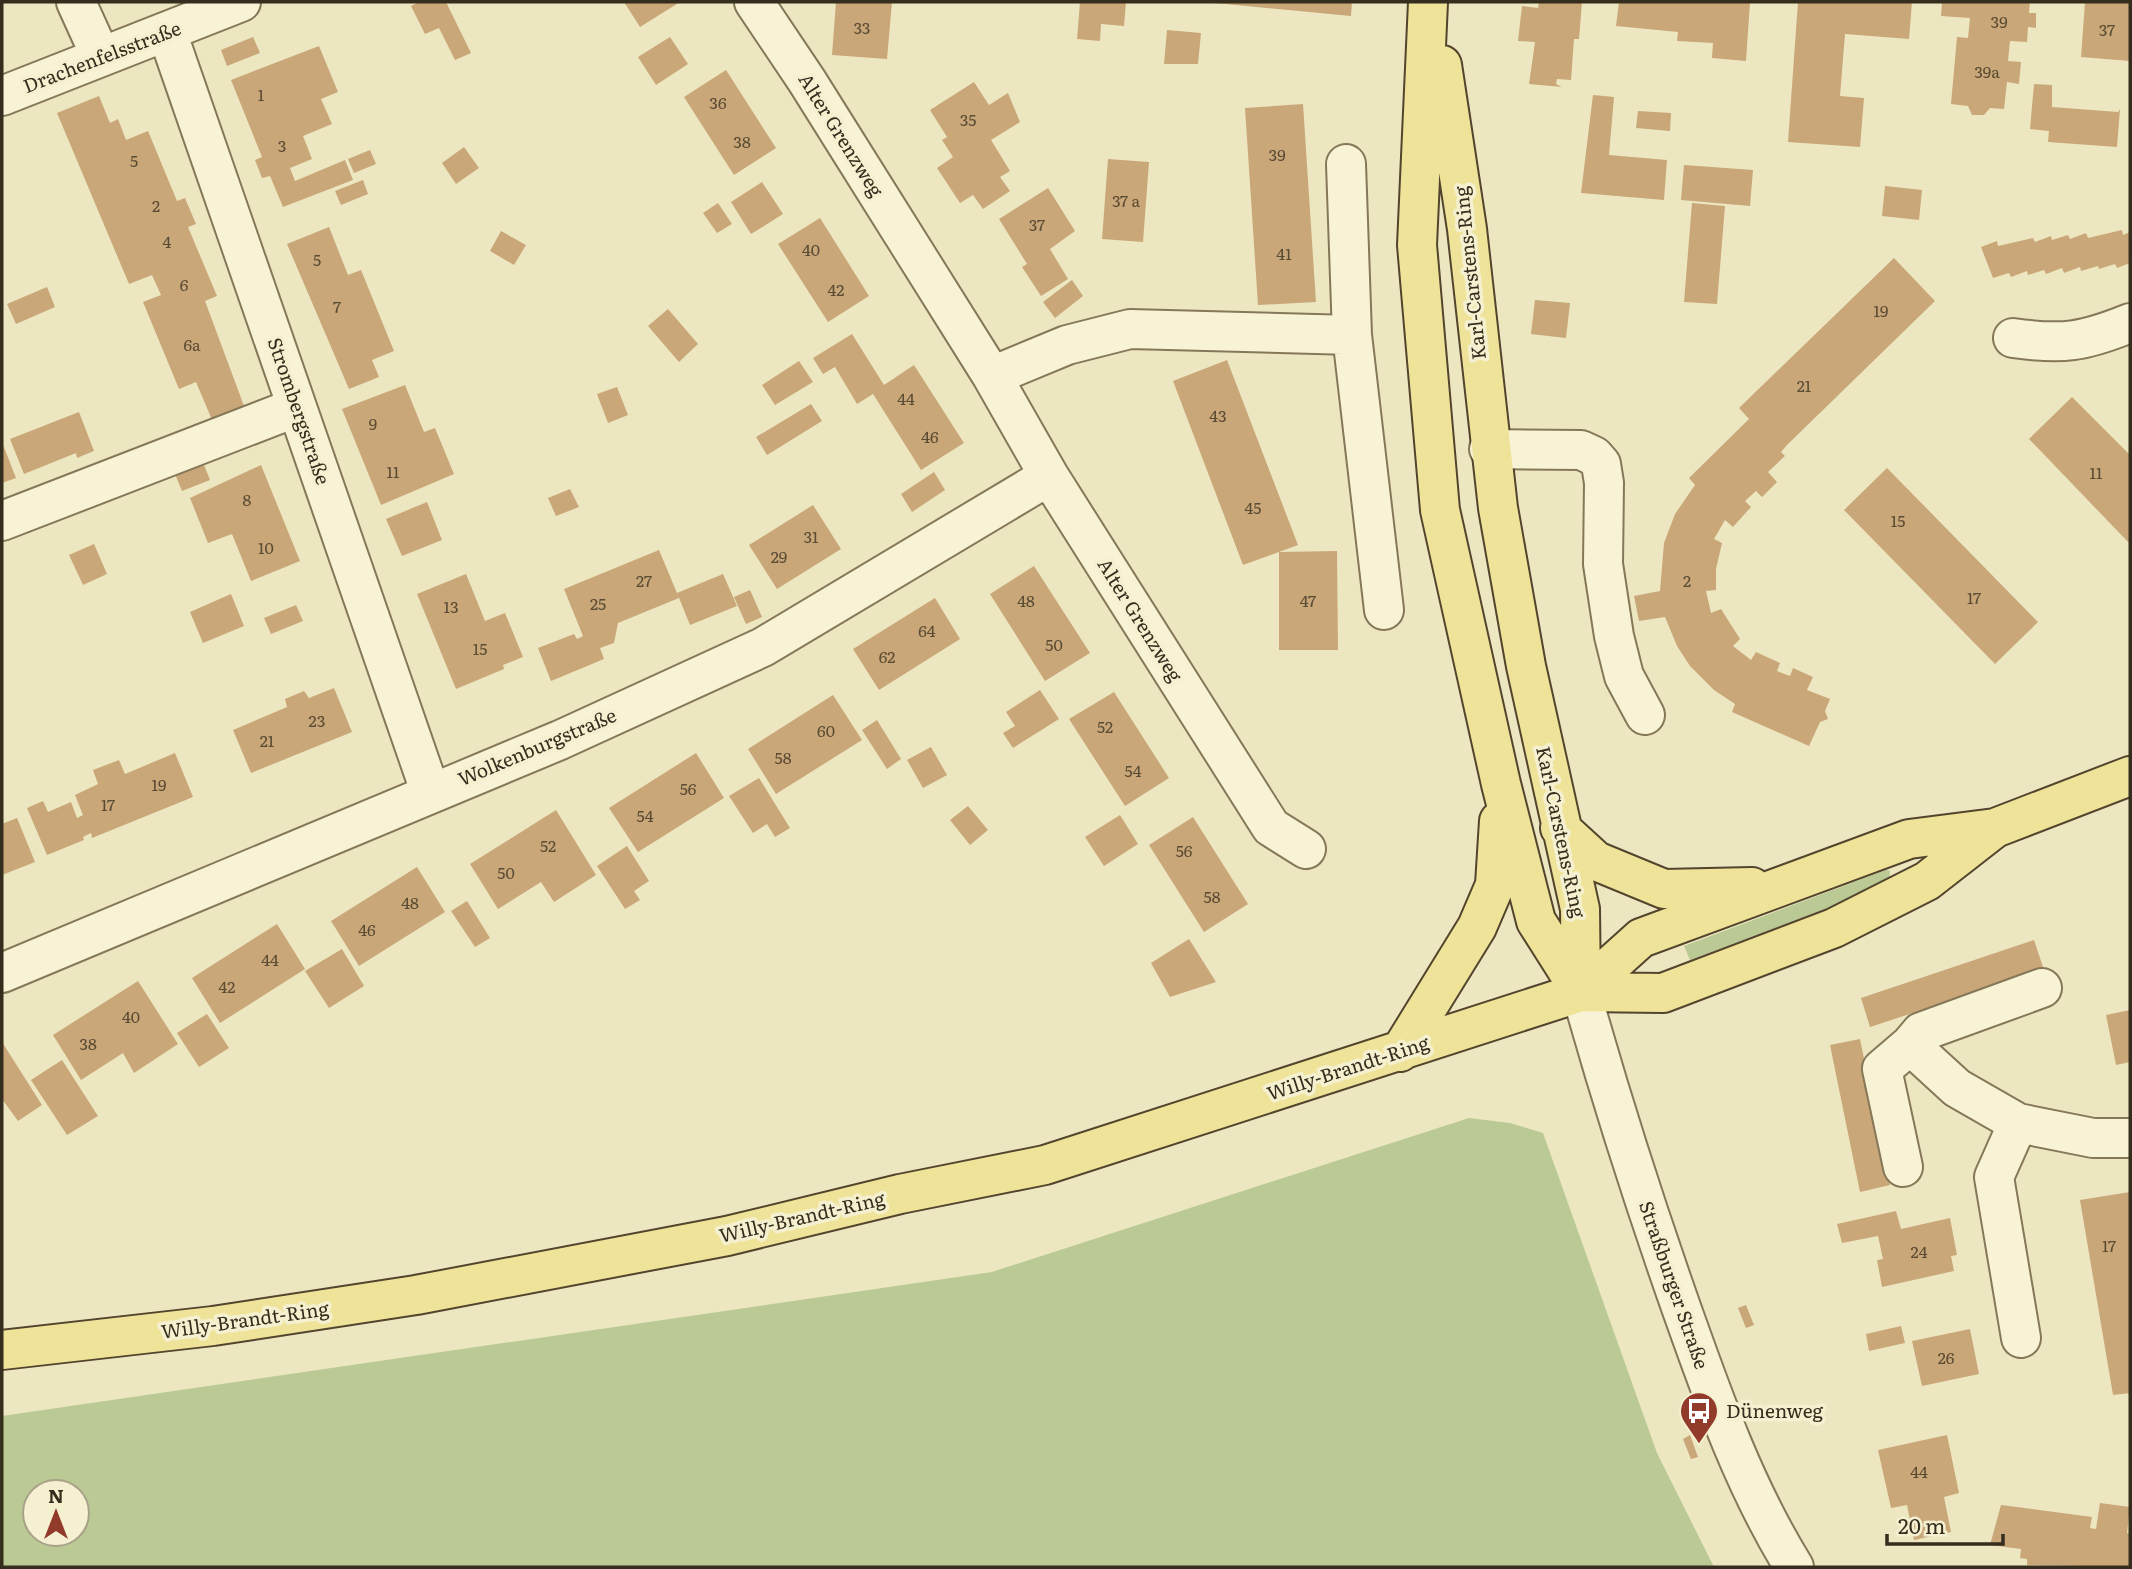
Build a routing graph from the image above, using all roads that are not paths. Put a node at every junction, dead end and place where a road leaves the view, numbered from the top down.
1 (76, 2) edge
2 (241, 2) edge
3 (754, 2) edge
4 (1431, 2) edge
5 (167, 32) junction
6 (100, 57) junction
7 (2, 96) edge
8 (1346, 164) dead end
9 (2130, 323) edge
10 (1352, 335) junction
11 (2013, 338) dead end
12 (992, 376) junction
13 (297, 407) junction
14 (1489, 449) junction
15 (1049, 476) junction
16 (2, 521) edge
17 (1384, 610) dead end
18 (1645, 715) dead end
19 (2130, 776) edge
20 (1501, 784) junction
21 (430, 792) junction
22 (1560, 828) junction
23 (1995, 828) junction
24 (1306, 849) dead end
25 (1782, 886) junction
26 (2, 973) edge
27 (2042, 988) dead end
28 (1581, 992) junction
29 (1910, 1045) junction
30 (1400, 1052) junction
31 (2018, 1124) junction
32 (2130, 1138) edge
33 (1903, 1167) dead end
34 (2021, 1338) dead end
35 (2, 1350) edge
36 (1794, 1567) edge

1 - 6 street
2 - 5 street, Drachenfelsstraße
3 - 12 street, Alter Grenzweg
4 - 14 main road, Karl-Carstens-Ring
4 - 20 main road, Karl-Carstens-Ring
5 - 6 street, Drachenfelsstraße
5 - 13 street, Strombergstraße
6 - 7 street, Drachenfelsstraße
8 - 10 street
9 - 11 street
10 - 12 street
10 - 17 street
12 - 15 street, Alter Grenzweg
13 - 16 street
13 - 21 street, Strombergstraße
14 - 18 street
14 - 22 main road, Karl-Carstens-Ring
15 - 21 street, Wolkenburgstraße
15 - 24 street, Alter Grenzweg
19 - 23 main road, Willy-Brandt-Ring
20 - 28 main road, Karl-Carstens-Ring
20 - 30 main road
21 - 26 street, Wolkenburgstraße
22 - 25 main road
22 - 28 main road, Karl-Carstens-Ring
23 - 25 main road, Willy-Brandt-Ring
23 - 28 main road, Willy-Brandt-Ring
25 - 28 main road, Willy-Brandt-Ring
27 - 29 street
28 - 30 main road, Willy-Brandt-Ring
28 - 36 street, Straßburger Straße
29 - 31 street
29 - 33 street
30 - 35 main road, Willy-Brandt-Ring
31 - 32 street
31 - 34 street

